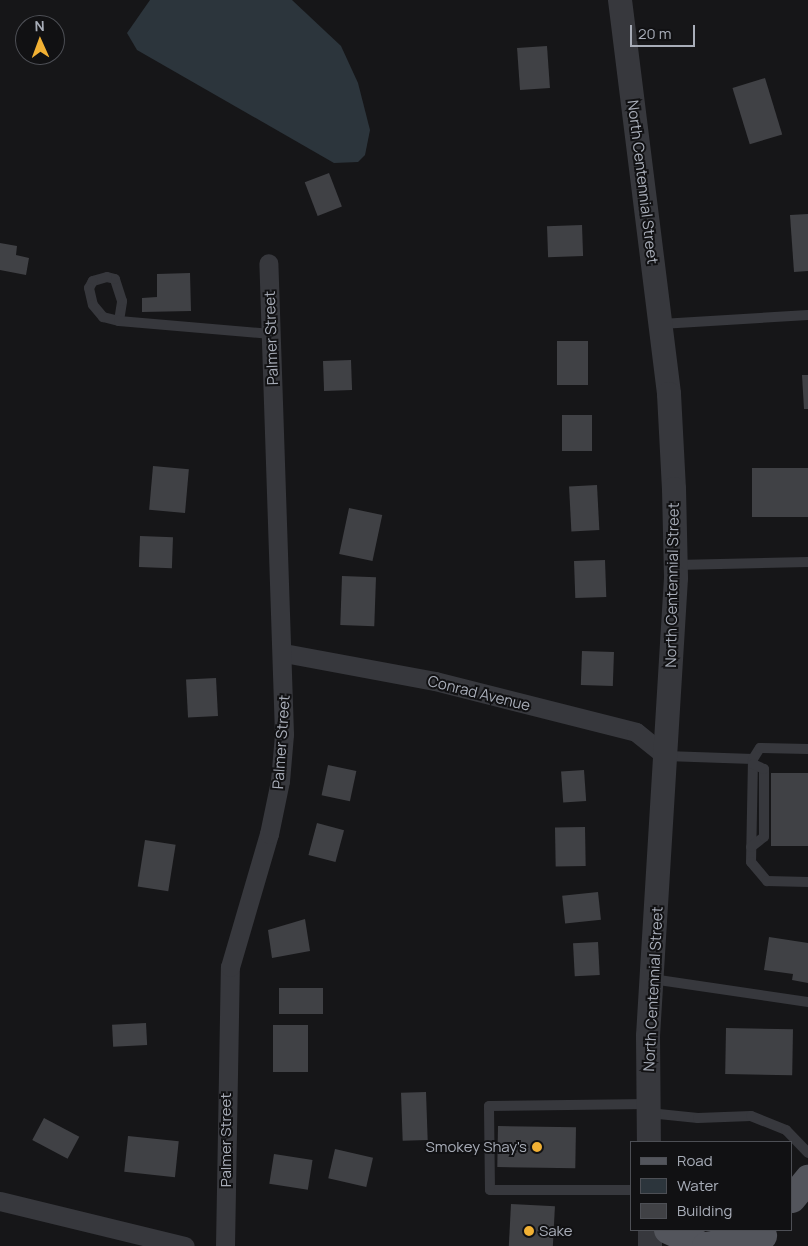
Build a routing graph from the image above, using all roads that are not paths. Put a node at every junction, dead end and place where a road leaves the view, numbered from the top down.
1 (620, 0) edge
2 (268, 262) dead end
3 (808, 314) edge
4 (119, 321) dead end
5 (661, 324) junction
6 (271, 334) junction
7 (808, 562) edge
8 (676, 565) junction
9 (284, 653) junction
10 (808, 749) edge
11 (666, 756) junction
12 (753, 761) junction
13 (808, 882) edge
14 (652, 979) junction
15 (808, 1002) edge
16 (649, 1109) junction
17 (649, 1141) edge
18 (808, 1153) edge
19 (808, 1179) edge
20 (630, 1190) edge
21 (793, 1198) edge
22 (0, 1201) edge
23 (650, 1231) edge
24 (670, 1231) edge
25 (762, 1237) edge
26 (185, 1246) edge
27 (225, 1246) edge
28 (650, 1246) edge
29 (704, 1246) edge

1 - 5 street, North Centennial Street
2 - 6 street, Palmer Street
3 - 5 lane
4 - 6 lane
5 - 8 street, North Centennial Street
6 - 9 street, Palmer Street
7 - 8 lane
8 - 11 street, North Centennial Street
9 - 11 street, Conrad Avenue
9 - 27 street, Palmer Street
10 - 12 lane
11 - 12 lane
11 - 14 street, North Centennial Street
12 - 13 lane
14 - 15 lane
14 - 16 street, North Centennial Street
16 - 17 street, North Centennial Street
16 - 18 lane
16 - 20 lane
19 - 21 main road
22 - 26 street
23 - 28 street
24 - 29 main road
25 - 29 main road

